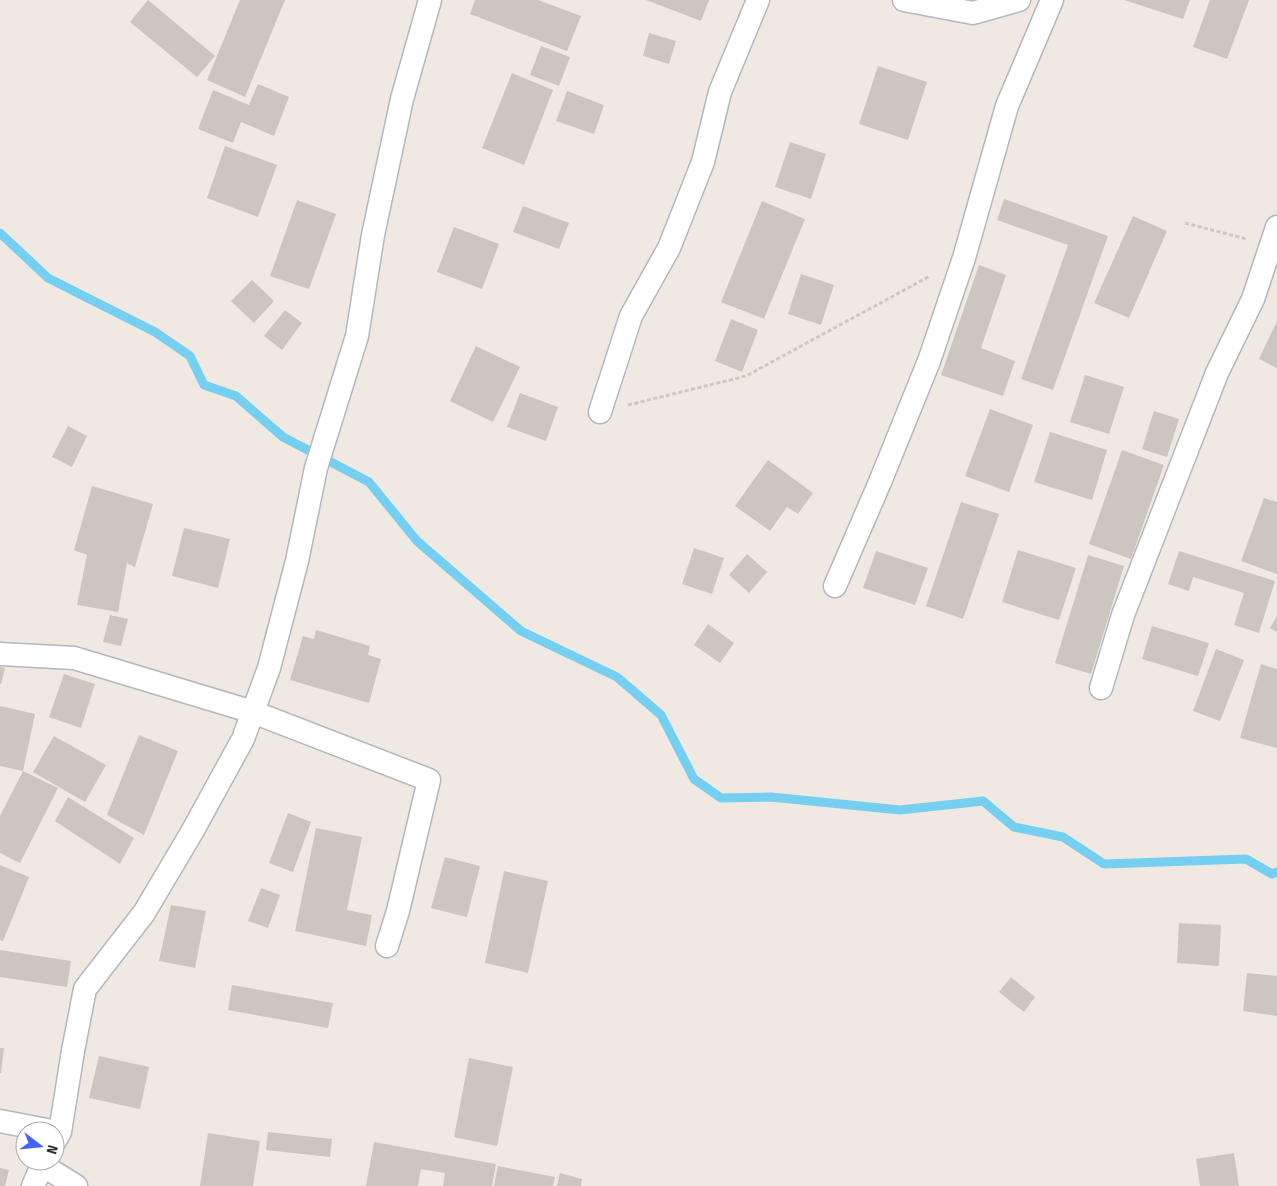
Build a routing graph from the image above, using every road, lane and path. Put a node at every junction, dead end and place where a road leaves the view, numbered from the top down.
1 (430, 0) edge
2 (758, 0) edge
3 (904, 0) edge
4 (1019, 0) edge
5 (1052, 0) edge
6 (1185, 223) dead end
7 (1274, 236) edge
8 (964, 258) junction
9 (600, 412) joint
10 (835, 586) dead end
11 (0, 654) edge
12 (1101, 688) dead end
13 (253, 712) junction
14 (387, 946) dead end
15 (58, 1121) edge
16 (0, 1122) edge
17 (15, 1125) edge
18 (40, 1171) edge
19 (54, 1171) edge
20 (33, 1186) edge
21 (76, 1186) edge

1 - 13 street
2 - 9 street
3 - 4 street
5 - 8 street
6 - 7 path
7 - 12 street
8 - 9 path
8 - 10 street
11 - 13 street
13 - 14 street
13 - 15 street
16 - 17 street
18 - 20 street
19 - 21 street

